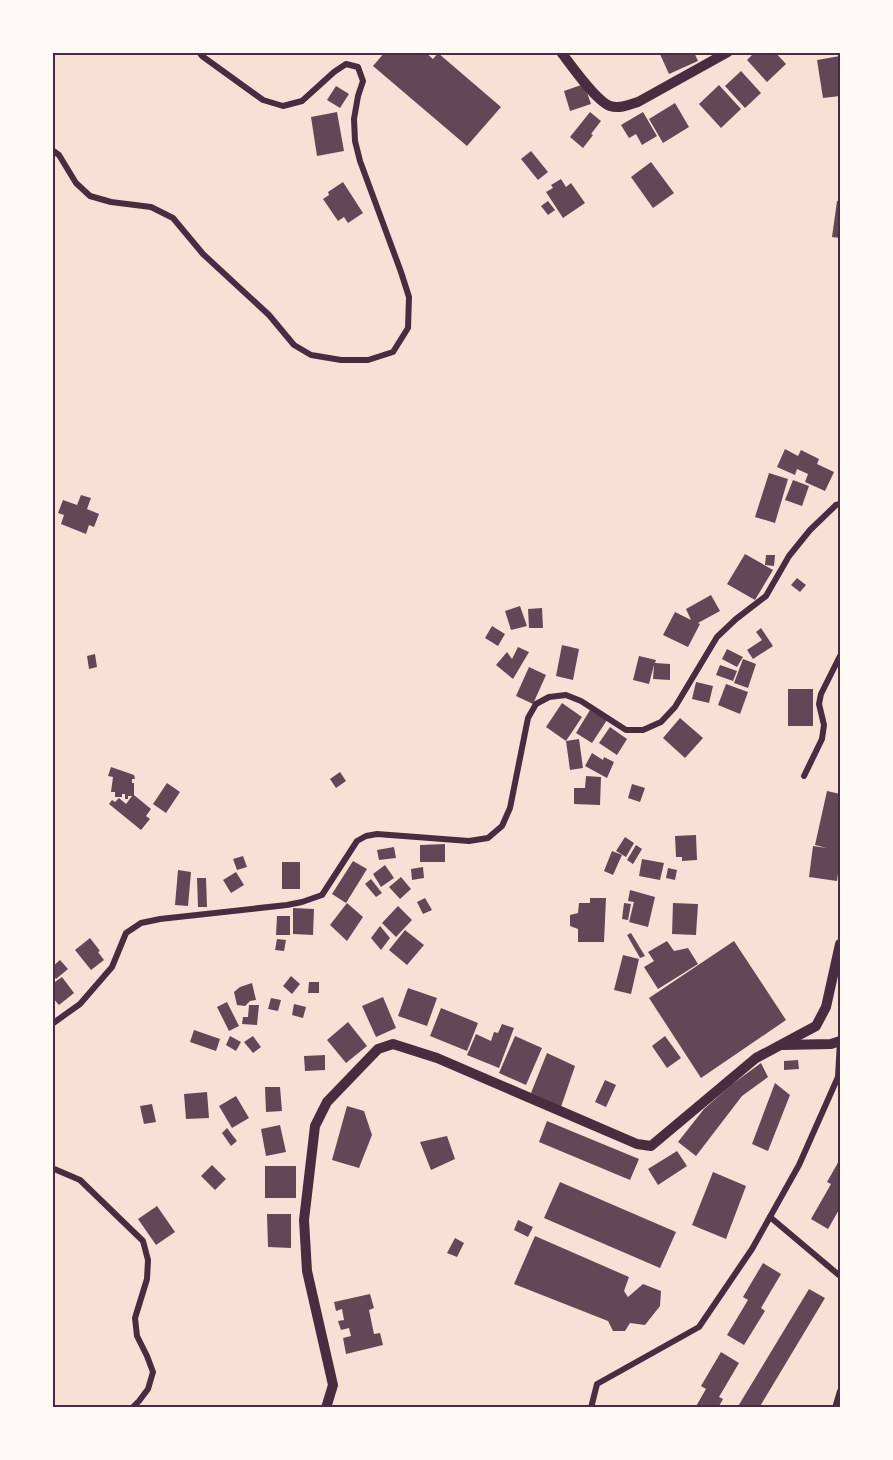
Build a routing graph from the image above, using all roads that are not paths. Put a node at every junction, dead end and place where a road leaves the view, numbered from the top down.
1 (199, 52) edge
2 (561, 52) edge
3 (728, 52) edge
4 (52, 150) edge
5 (840, 504) edge
6 (840, 656) edge
7 (804, 776) dead end
8 (840, 944) edge
9 (52, 1024) edge
10 (840, 1041) edge
11 (780, 1045) junction
12 (52, 1168) edge
13 (770, 1217) junction
14 (840, 1276) edge
15 (840, 1391) edge
16 (132, 1407) edge
17 (326, 1407) edge
18 (591, 1407) edge
19 (835, 1407) edge

1 - 4 street
2 - 3 street
5 - 9 street
6 - 7 street
8 - 11 street
10 - 11 street
10 - 13 street
11 - 17 street
12 - 16 street
13 - 14 street
13 - 18 street
15 - 19 street

